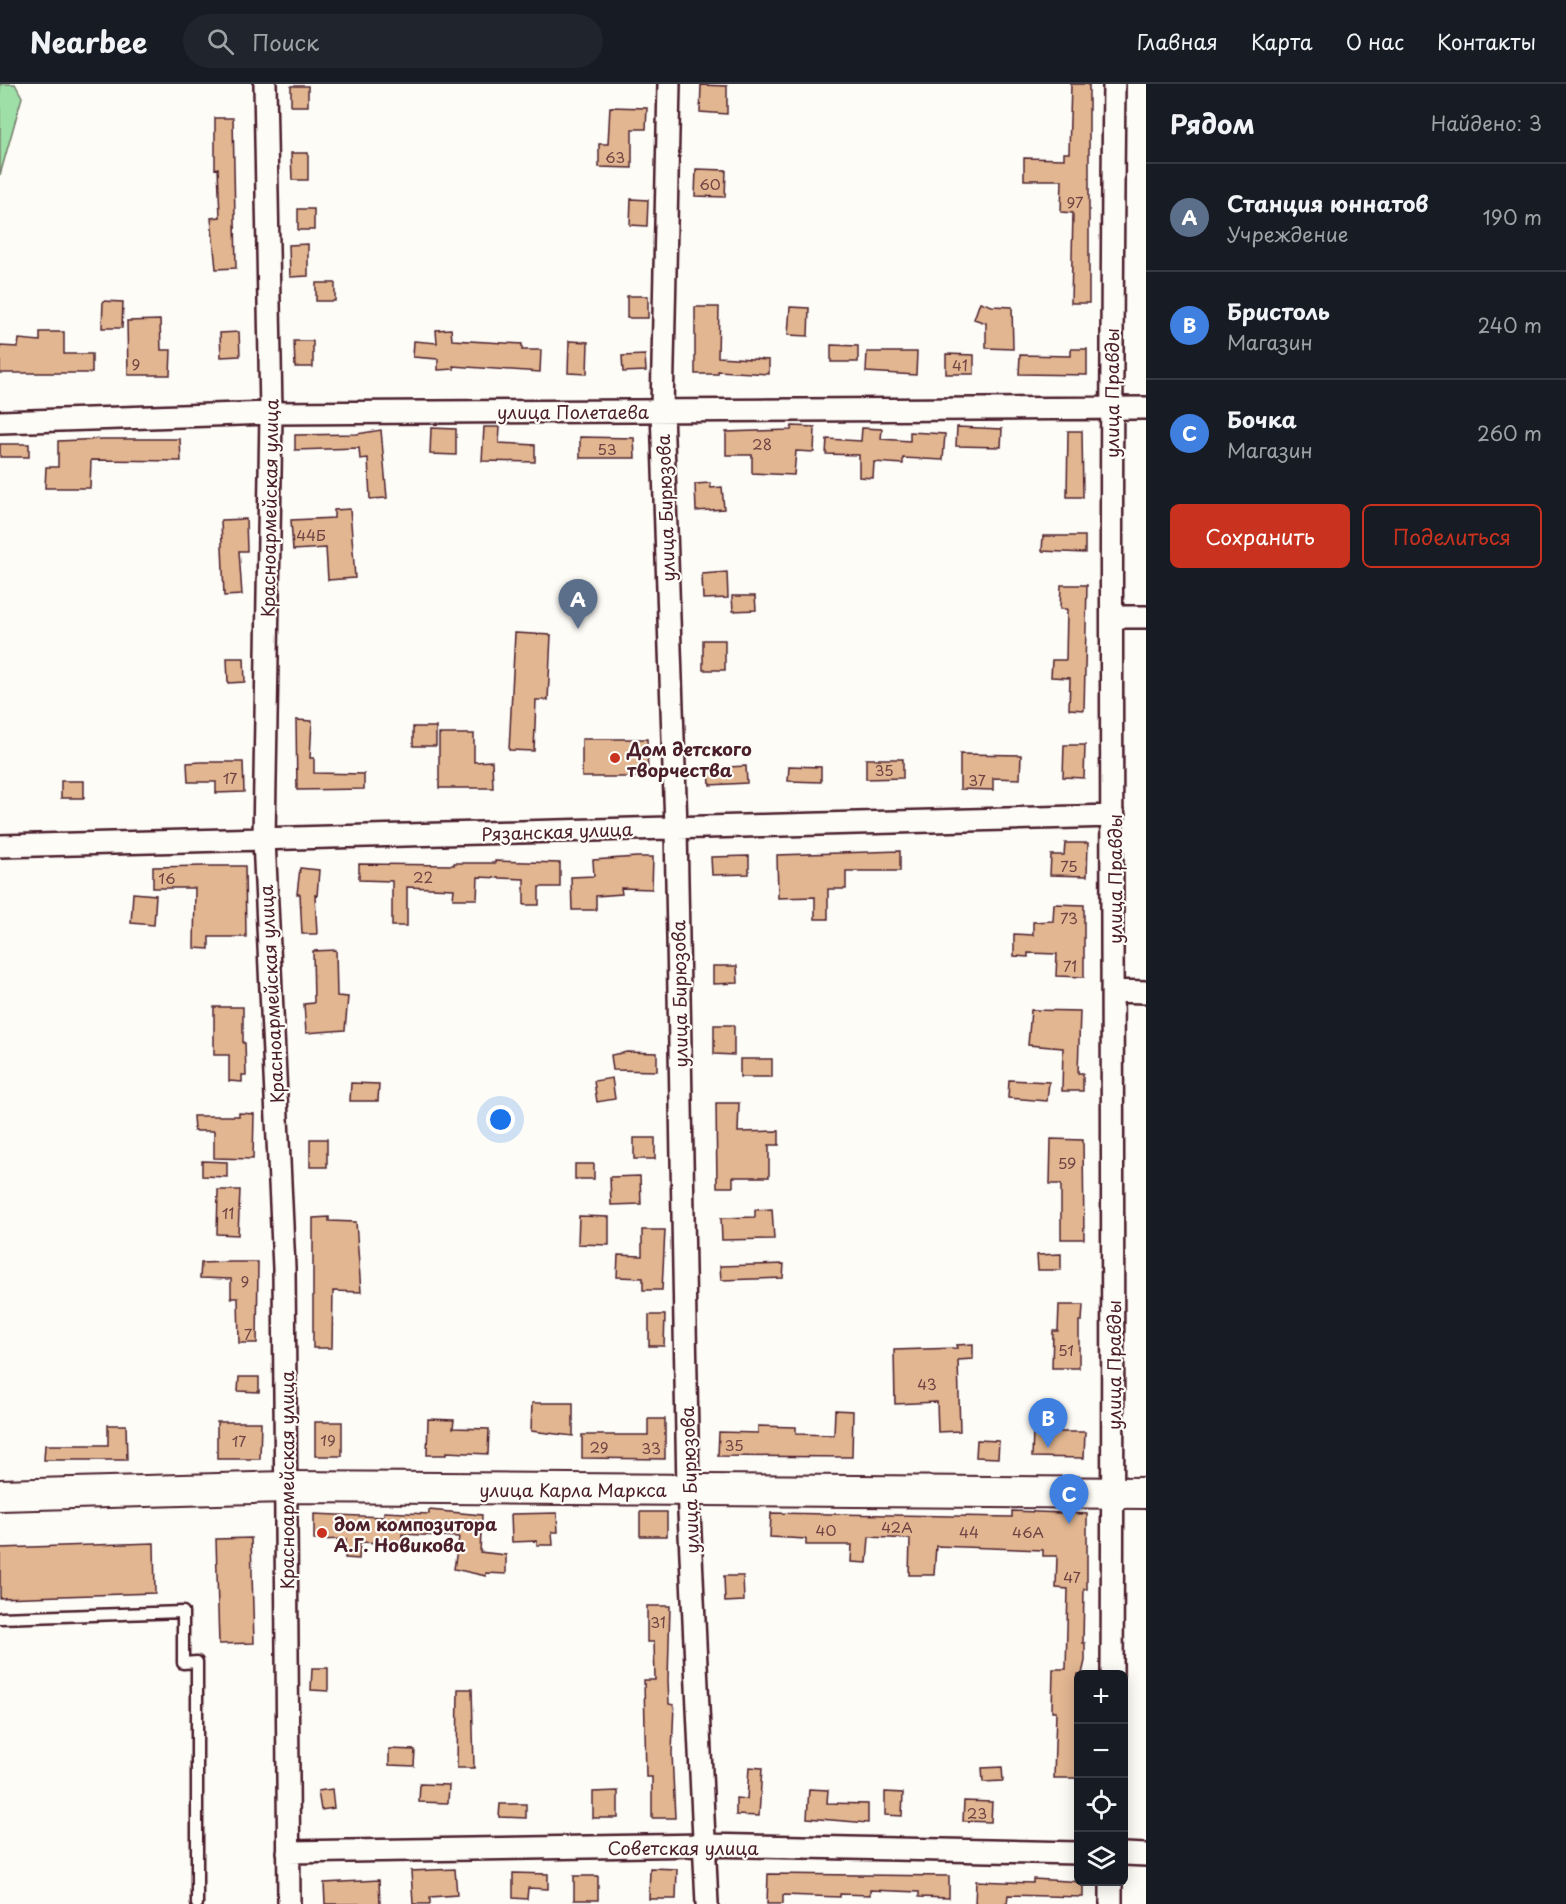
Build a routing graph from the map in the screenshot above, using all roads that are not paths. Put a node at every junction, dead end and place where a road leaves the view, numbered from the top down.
1 (266, 84) edge
2 (669, 84) edge
3 (1114, 84) edge
4 (1110, 408) junction
5 (1146, 408) edge
6 (662, 410) junction
7 (271, 413) junction
8 (0, 422) edge
9 (1112, 616) junction
10 (1146, 617) edge
11 (1114, 816) junction
12 (676, 828) junction
13 (264, 840) junction
14 (0, 846) edge
15 (1114, 991) junction
16 (1146, 992) edge
17 (286, 1487) junction
18 (688, 1490) junction
19 (1113, 1493) junction
20 (1146, 1493) edge
21 (0, 1495) edge
22 (0, 1618) edge
23 (1112, 1670) edge
24 (705, 1845) junction
25 (288, 1852) junction
26 (1074, 1853) edge
27 (1128, 1854) edge
28 (1146, 1855) edge
29 (1111, 1886) edge
30 (197, 1904) edge
31 (288, 1904) edge
32 (706, 1904) edge
33 (1111, 1904) edge

1 - 7 street, Красноармейская улица
2 - 6 street, улица Бирюзова
3 - 4 street, улица Правды
4 - 5 street, улица Полетаева
4 - 6 street, улица Полетаева
4 - 9 street, улица Правды
6 - 7 street, улица Полетаева
6 - 12 street, улица Бирюзова
7 - 8 street, улица Полетаева
7 - 13 street, Красноармейская улица
9 - 10 street
9 - 11 street, улица Правды
11 - 12 street, Рязанская улица
11 - 15 street, улица Правды
12 - 13 street, Рязанская улица
12 - 18 street, улица Бирюзова
13 - 14 street, Рязанская улица
13 - 17 street, Красноармейская улица
15 - 16 street
15 - 19 street, улица Правды
17 - 18 main road, улица Карла Маркса
17 - 21 main road, улица Карла Маркса
17 - 25 street, Красноармейская улица
18 - 19 main road, улица Карла Маркса
18 - 24 street, улица Бирюзова
19 - 20 main road, улица Карла Маркса
19 - 23 street, улица Правды
22 - 30 lane
24 - 25 street, Советская улица
24 - 26 street, Советская улица
24 - 32 street, улица Бирюзова
25 - 31 street, Красноармейская улица
27 - 28 street
29 - 33 street

